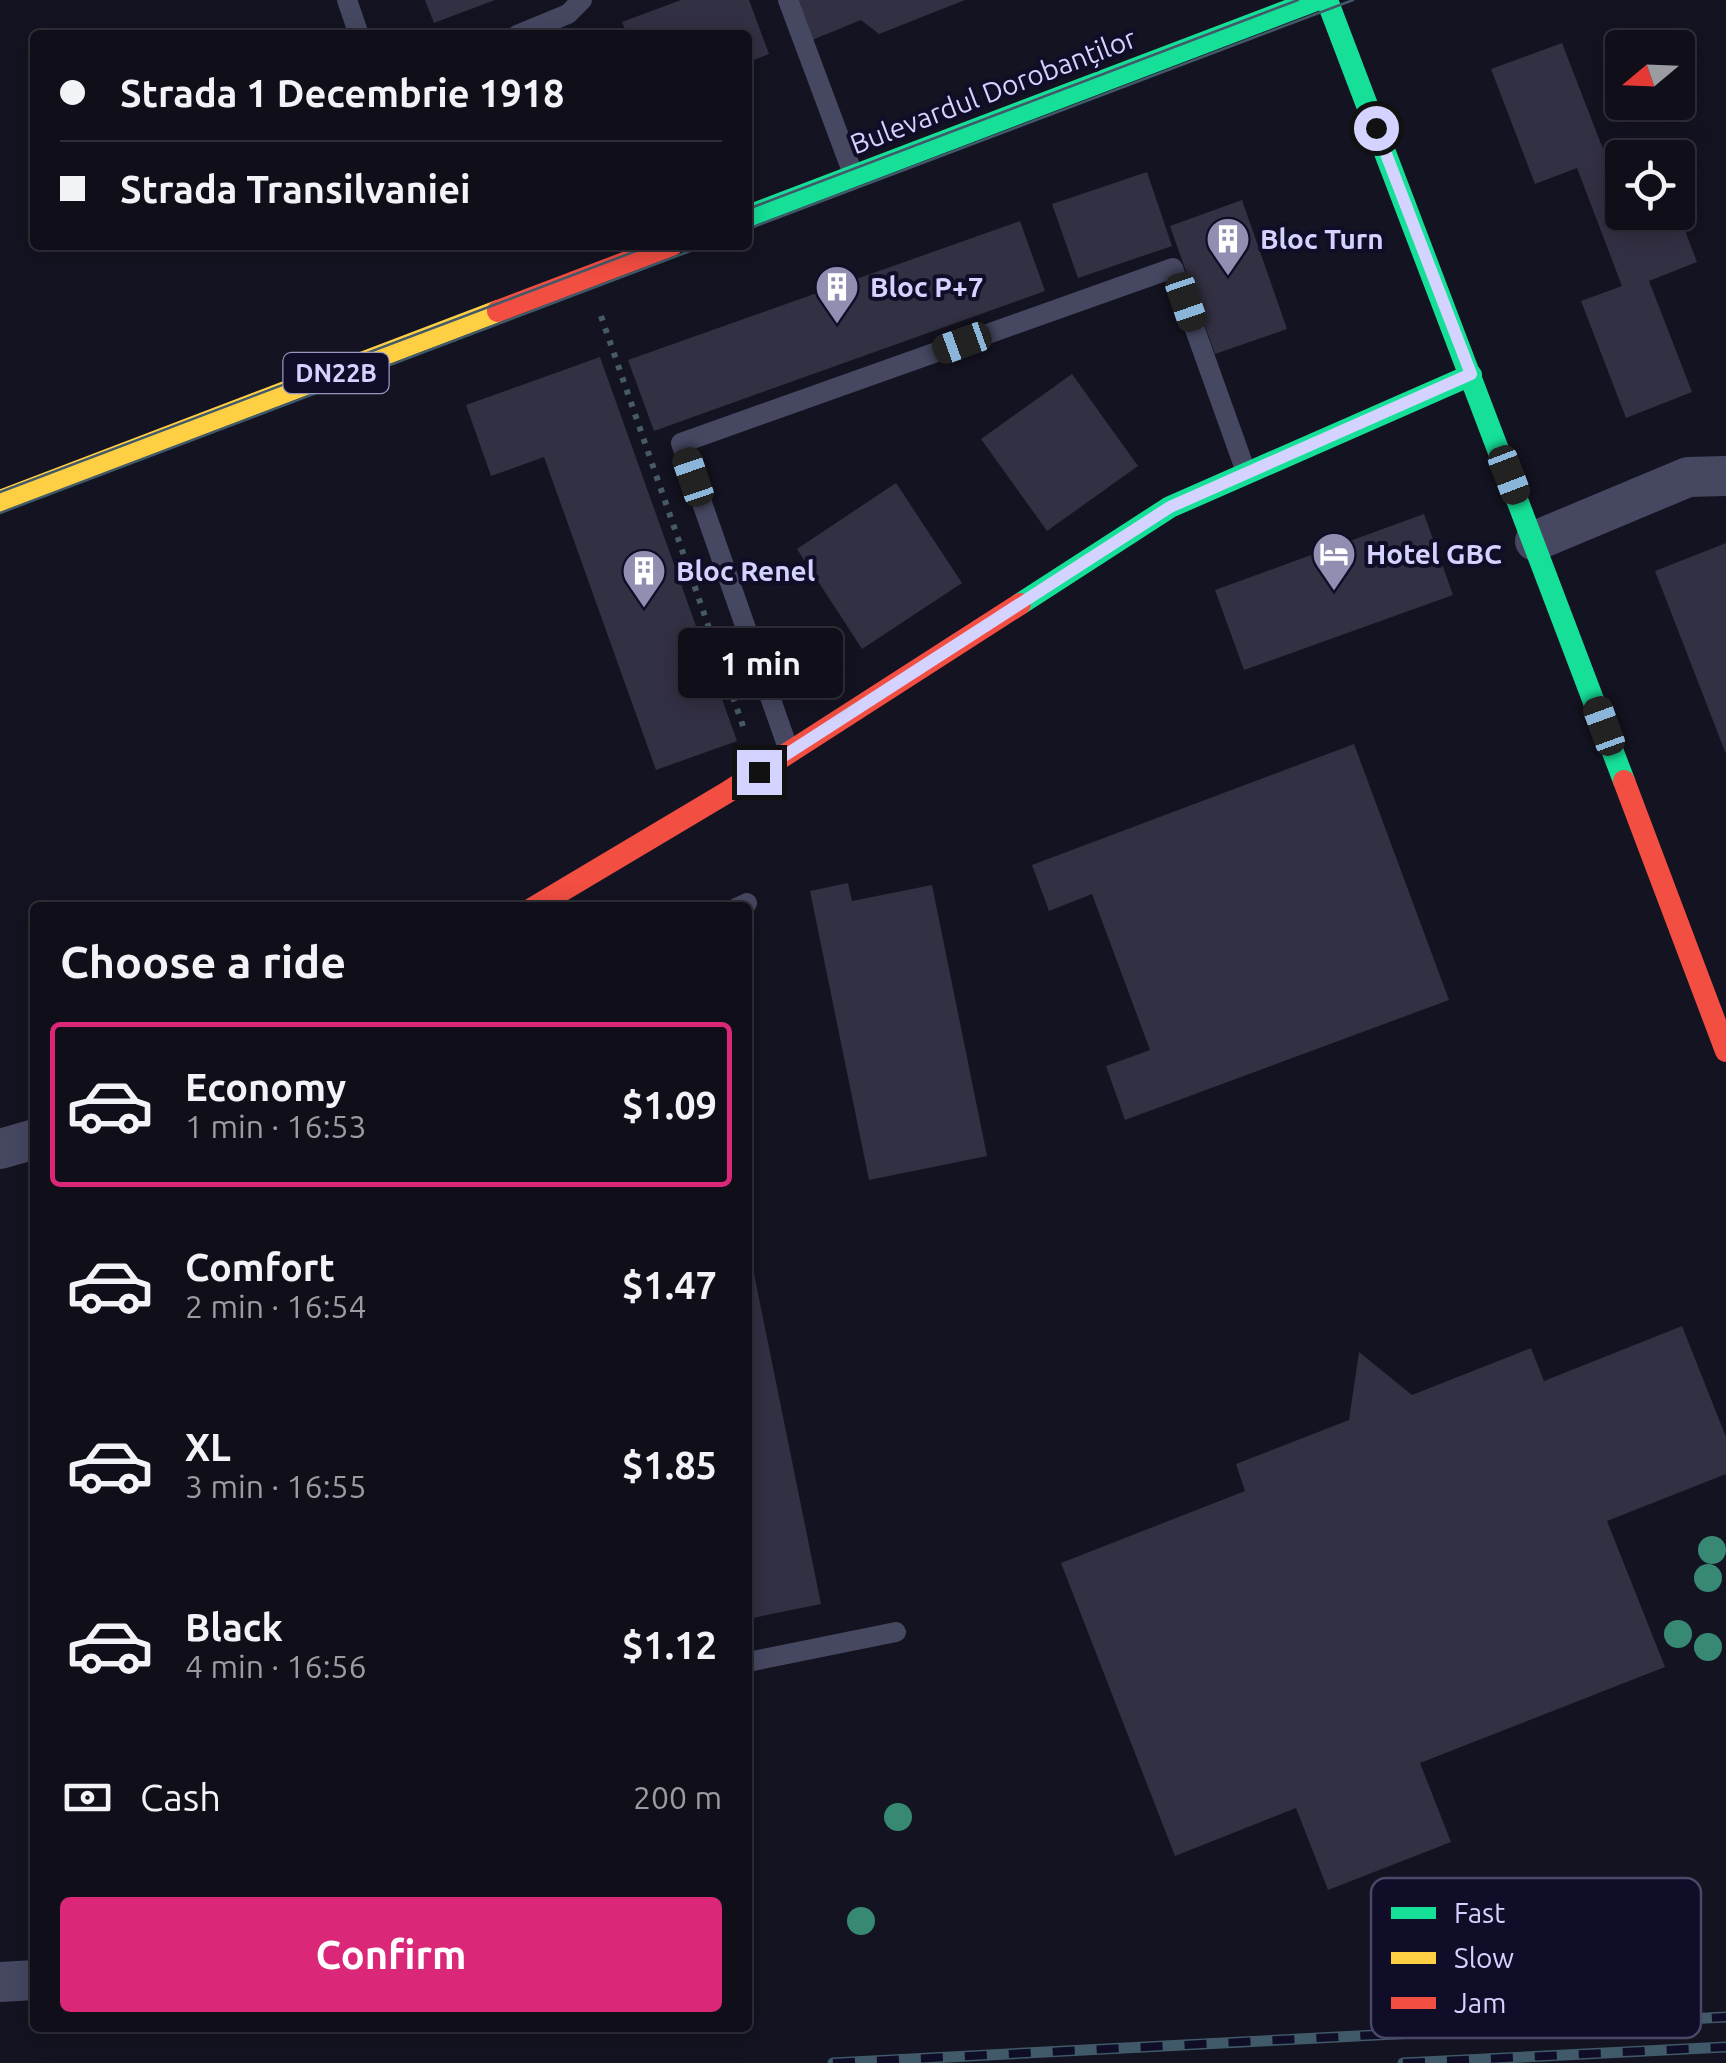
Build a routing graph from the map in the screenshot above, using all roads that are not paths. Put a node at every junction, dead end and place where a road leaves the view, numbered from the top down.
1 (347, 0) edge
2 (582, 0) edge
3 (788, 0) edge
4 (1316, 0) edge
5 (1327, 0) edge
6 (357, 30) edge
7 (529, 30) edge
8 (854, 176) junction
9 (752, 214) edge
10 (659, 250) edge
11 (1471, 374) junction
12 (1246, 474) junction
13 (1726, 476) edge
14 (0, 500) edge
15 (1534, 542) junction
16 (790, 753) junction
17 (542, 902) edge
18 (1726, 1051) edge
19 (30, 1140) edge
20 (0, 1149) edge
21 (896, 1632) dead end
22 (752, 1661) edge
23 (30, 1980) edge
24 (0, 1982) edge

1 - 6 lane
2 - 7 lane
3 - 8 lane
4 - 8 main road, Bulevardul Dorobanților
5 - 11 main road
8 - 9 main road, Bulevardul Dorobanților
10 - 14 main road, DN22B
11 - 12 main road
11 - 15 main road
12 - 16 main road
12 - 16 lane
13 - 15 street
15 - 18 main road
16 - 17 main road
19 - 20 street
21 - 22 lane
23 - 24 street

